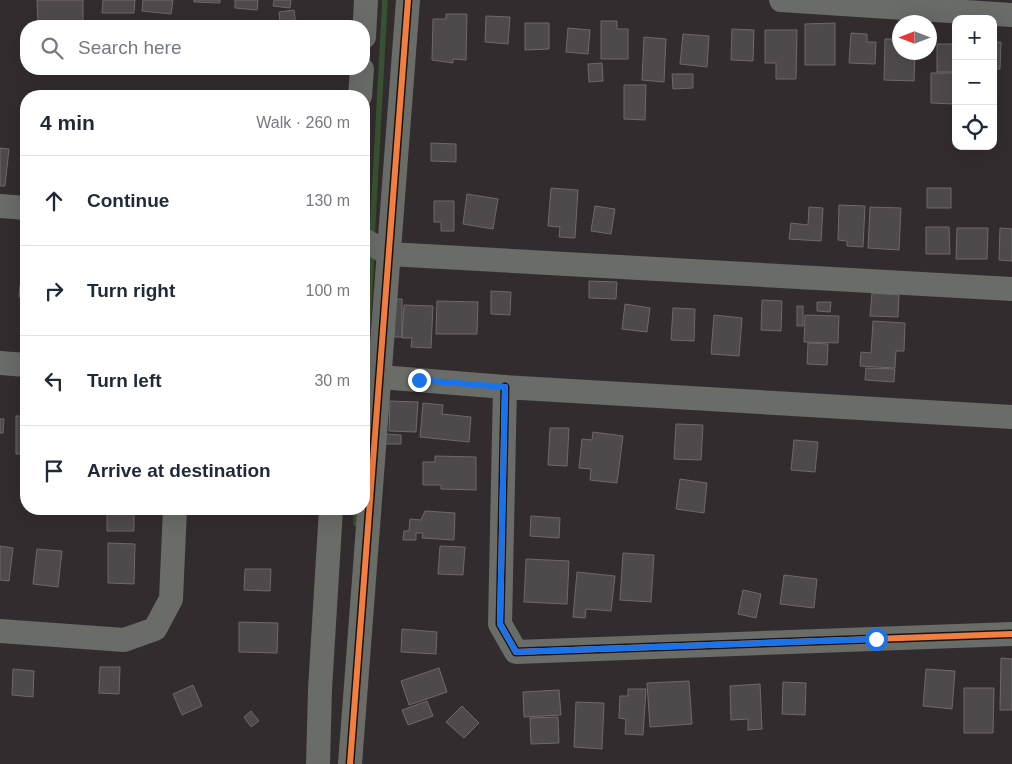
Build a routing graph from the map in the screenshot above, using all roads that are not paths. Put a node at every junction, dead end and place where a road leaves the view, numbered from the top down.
1 (366, 0) edge
2 (408, 0) edge
3 (781, 0) edge
4 (1012, 15) edge
5 (365, 20) edge
6 (362, 75) edge
7 (360, 90) edge
8 (0, 206) edge
9 (20, 208) edge
10 (370, 243) edge
11 (389, 254) junction
12 (1012, 289) edge
13 (0, 363) edge
14 (20, 365) edge
15 (372, 378) edge
16 (505, 387) junction
17 (370, 413) edge
18 (1012, 417) edge
19 (175, 515) edge
20 (331, 515) edge
21 (364, 515) edge
22 (0, 631) edge
23 (1012, 634) edge
24 (318, 764) edge
25 (350, 764) edge

1 - 5 street
2 - 11 street
3 - 4 street
6 - 7 street
8 - 9 street
10 - 11 street
11 - 12 street
11 - 15 street
13 - 14 street
15 - 16 street
15 - 17 street
16 - 18 street
16 - 23 street
19 - 22 street
20 - 24 street
21 - 25 street

